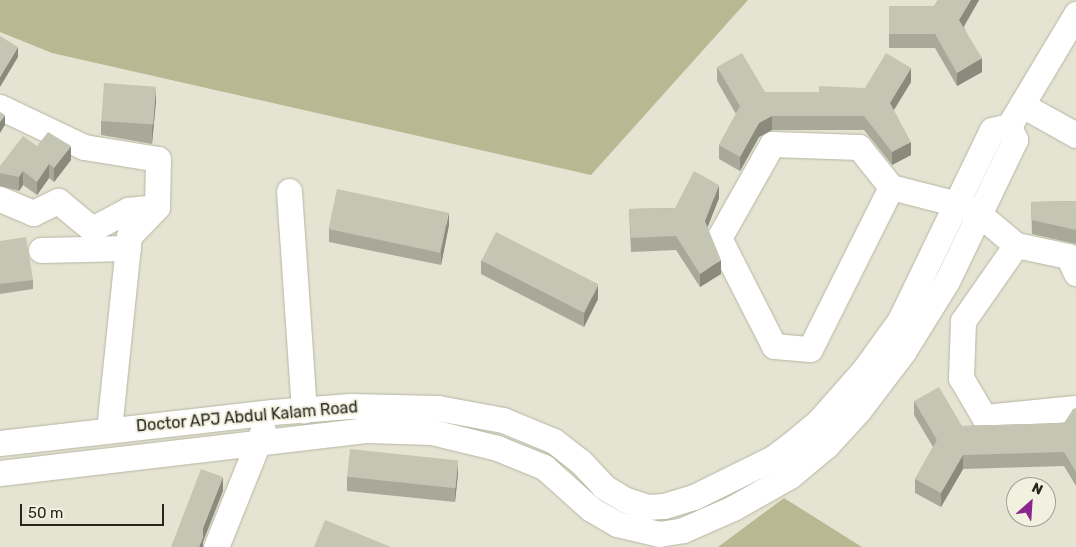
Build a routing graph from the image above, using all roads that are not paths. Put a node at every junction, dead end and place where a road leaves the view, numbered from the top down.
1 (1076, 14) edge
2 (1022, 105) junction
3 (0, 106) edge
4 (1076, 135) edge
5 (891, 187) junction
6 (289, 191) dead end
7 (0, 199) edge
8 (157, 207) junction
9 (968, 209) junction
10 (1016, 245) junction
11 (128, 248) junction
12 (41, 250) dead end
13 (1076, 273) edge
14 (1076, 408) edge
15 (304, 410) junction
16 (272, 412) junction
17 (98, 431) junction
18 (5, 442) edge
19 (258, 443) junction
20 (93, 462) junction
21 (6, 472) edge
22 (656, 506) junction
23 (651, 540) edge
24 (216, 547) edge

1 - 2 street
2 - 4 street
2 - 9 street
3 - 8 street
5 - 5 street
5 - 9 street
6 - 15 street
7 - 8 street
8 - 11 street
9 - 10 street
9 - 22 street
9 - 23 street
10 - 13 street
10 - 14 street
11 - 12 street
11 - 17 street
15 - 16 street, Doctor APJ Abdul Kalam Road
15 - 22 street, Doctor APJ Abdul Kalam Road
16 - 17 street, Doctor APJ Abdul Kalam Road
16 - 19 street
17 - 18 street, Doctor APJ Abdul Kalam Road
17 - 20 street
18 - 21 street
19 - 20 street
19 - 23 street
19 - 24 street
20 - 21 street
22 - 23 street

